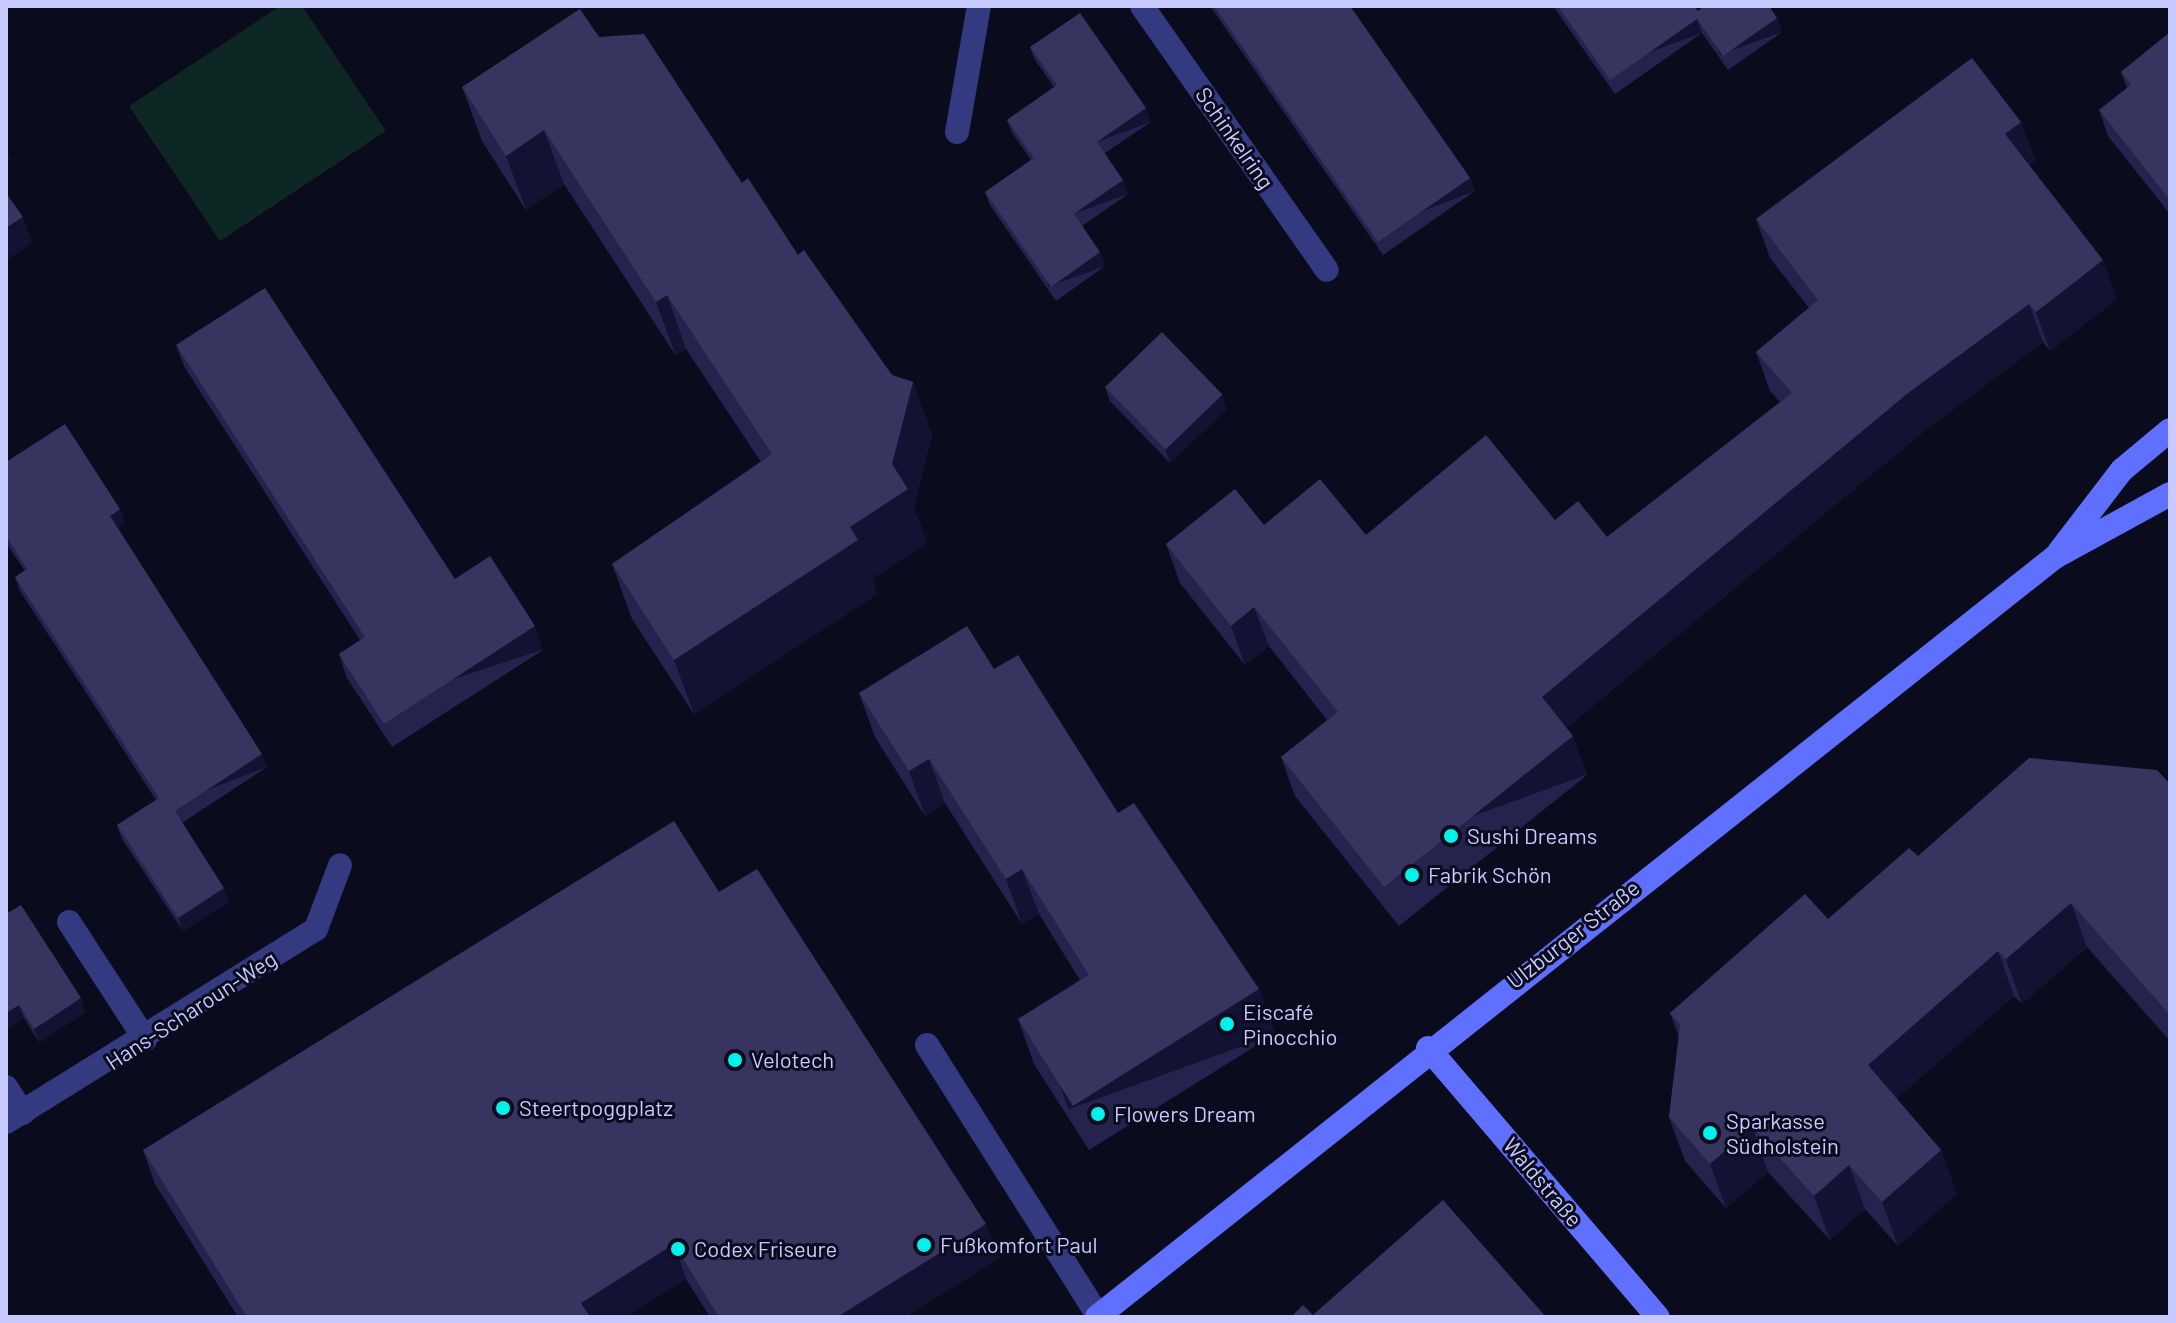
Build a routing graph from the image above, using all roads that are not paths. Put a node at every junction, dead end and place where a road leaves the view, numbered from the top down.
1 (979, 6) edge
2 (1142, 6) edge
3 (957, 132) dead end
4 (1327, 270) dead end
5 (2170, 430) edge
6 (2170, 494) edge
7 (2055, 557) junction
8 (340, 865) dead end
9 (69, 922) dead end
10 (145, 1039) junction
11 (927, 1045) dead end
12 (1428, 1048) junction
13 (6, 1087) edge
14 (14, 1118) edge
15 (1097, 1317) edge
16 (1658, 1317) edge

1 - 3 street
2 - 4 street, Schinkelring
5 - 7 main road, Ulzburger Straße
6 - 7 main road, Ulzburger Straße
7 - 12 main road, Ulzburger Straße
8 - 10 street, Hans-Scharoun-Weg
9 - 10 street
10 - 14 street, Hans-Scharoun-Weg
11 - 15 street
12 - 15 main road, Ulzburger Straße
12 - 16 main road, Waldstraße
13 - 14 street

